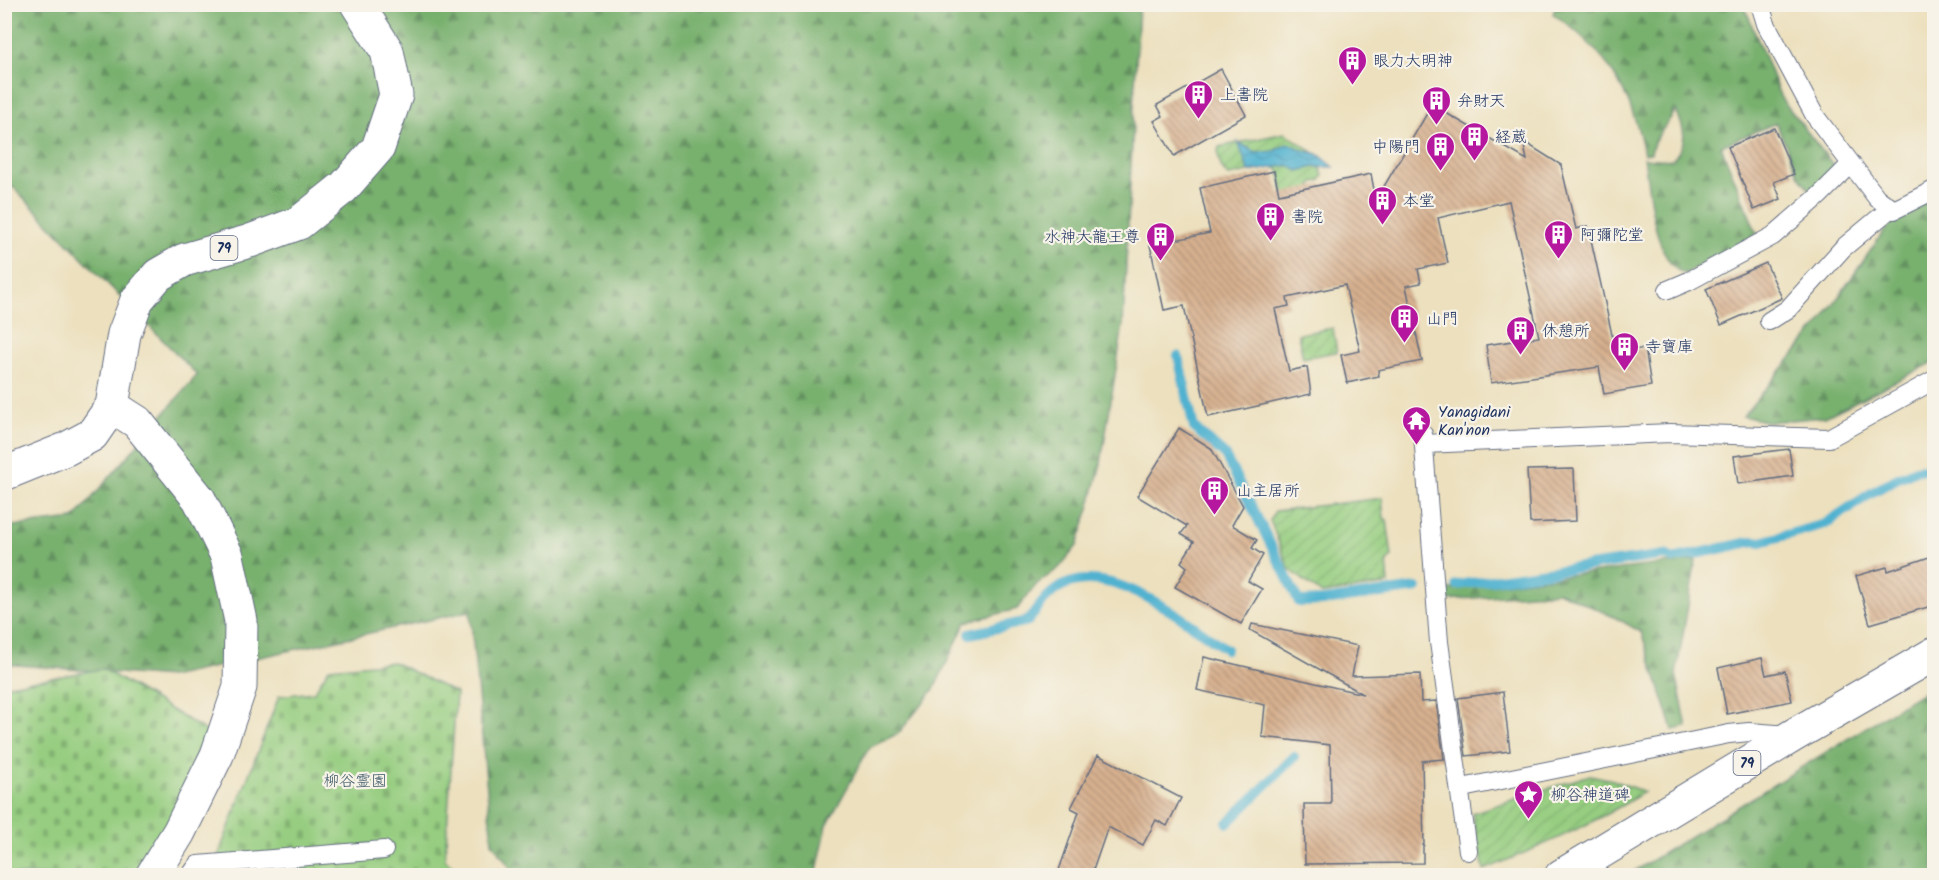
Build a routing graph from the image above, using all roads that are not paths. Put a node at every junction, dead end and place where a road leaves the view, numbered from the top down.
1 (357, 4) edge
2 (1760, 4) edge
3 (1851, 164) junction
4 (1935, 190) edge
5 (1891, 208) junction
6 (1668, 290) dead end
7 (1769, 321) dead end
8 (1935, 380) edge
9 (112, 406) junction
10 (4, 474) edge
11 (1935, 654) edge
12 (1794, 735) junction
13 (1467, 787) dead end
14 (384, 850) dead end
15 (1468, 851) dead end
16 (266, 867) edge
17 (152, 876) edge
18 (190, 876) edge
19 (1561, 876) edge

1 - 9 main road, 79
2 - 3 lane
3 - 5 lane
3 - 6 lane
4 - 5 lane
5 - 7 lane
8 - 15 lane
9 - 10 main road, 79
9 - 17 main road
11 - 12 main road, 79
12 - 13 lane
12 - 19 main road, 79
14 - 16 lane
16 - 18 lane

